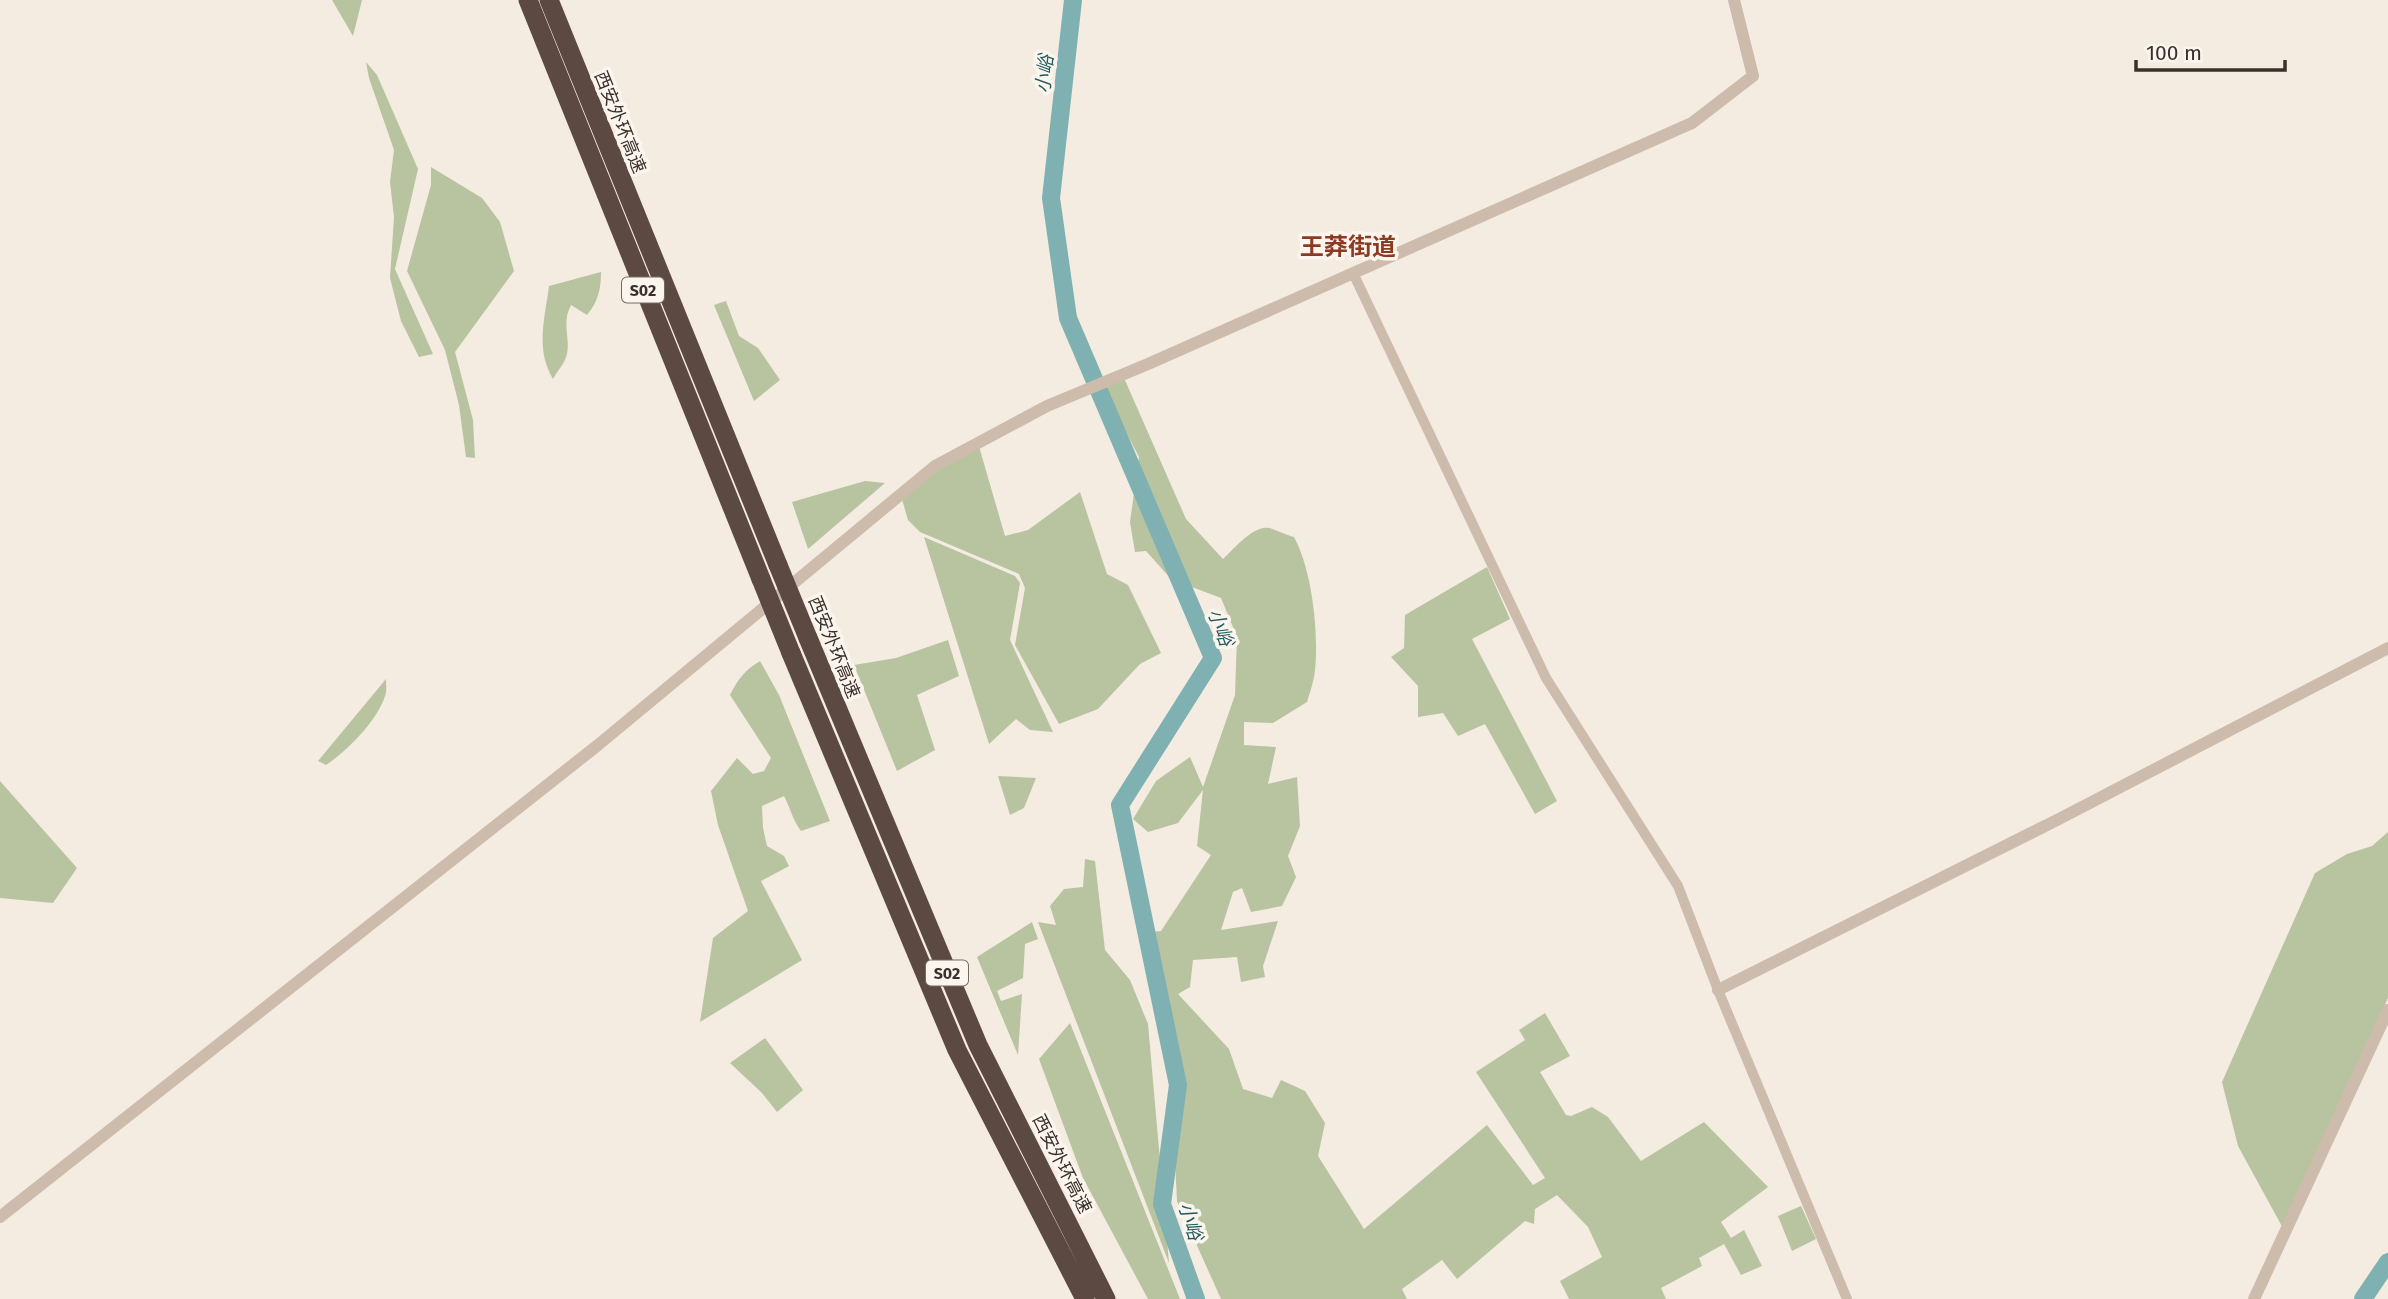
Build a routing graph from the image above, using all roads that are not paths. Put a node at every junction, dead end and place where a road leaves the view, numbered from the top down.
1 (528, 0) edge
2 (549, 0) edge
3 (1734, 0) edge
4 (1353, 273) junction
5 (2388, 648) edge
6 (1718, 990) junction
7 (2388, 1010) edge
8 (0, 1217) edge
9 (1085, 1299) edge
10 (1106, 1299) edge
11 (1847, 1299) edge
12 (2254, 1299) edge

1 - 9 highway, S02, bridge
2 - 10 highway, 西安外环高速 / S02, bridge
3 - 4 street
4 - 6 street
4 - 8 street
5 - 6 street
6 - 11 street
7 - 12 street

